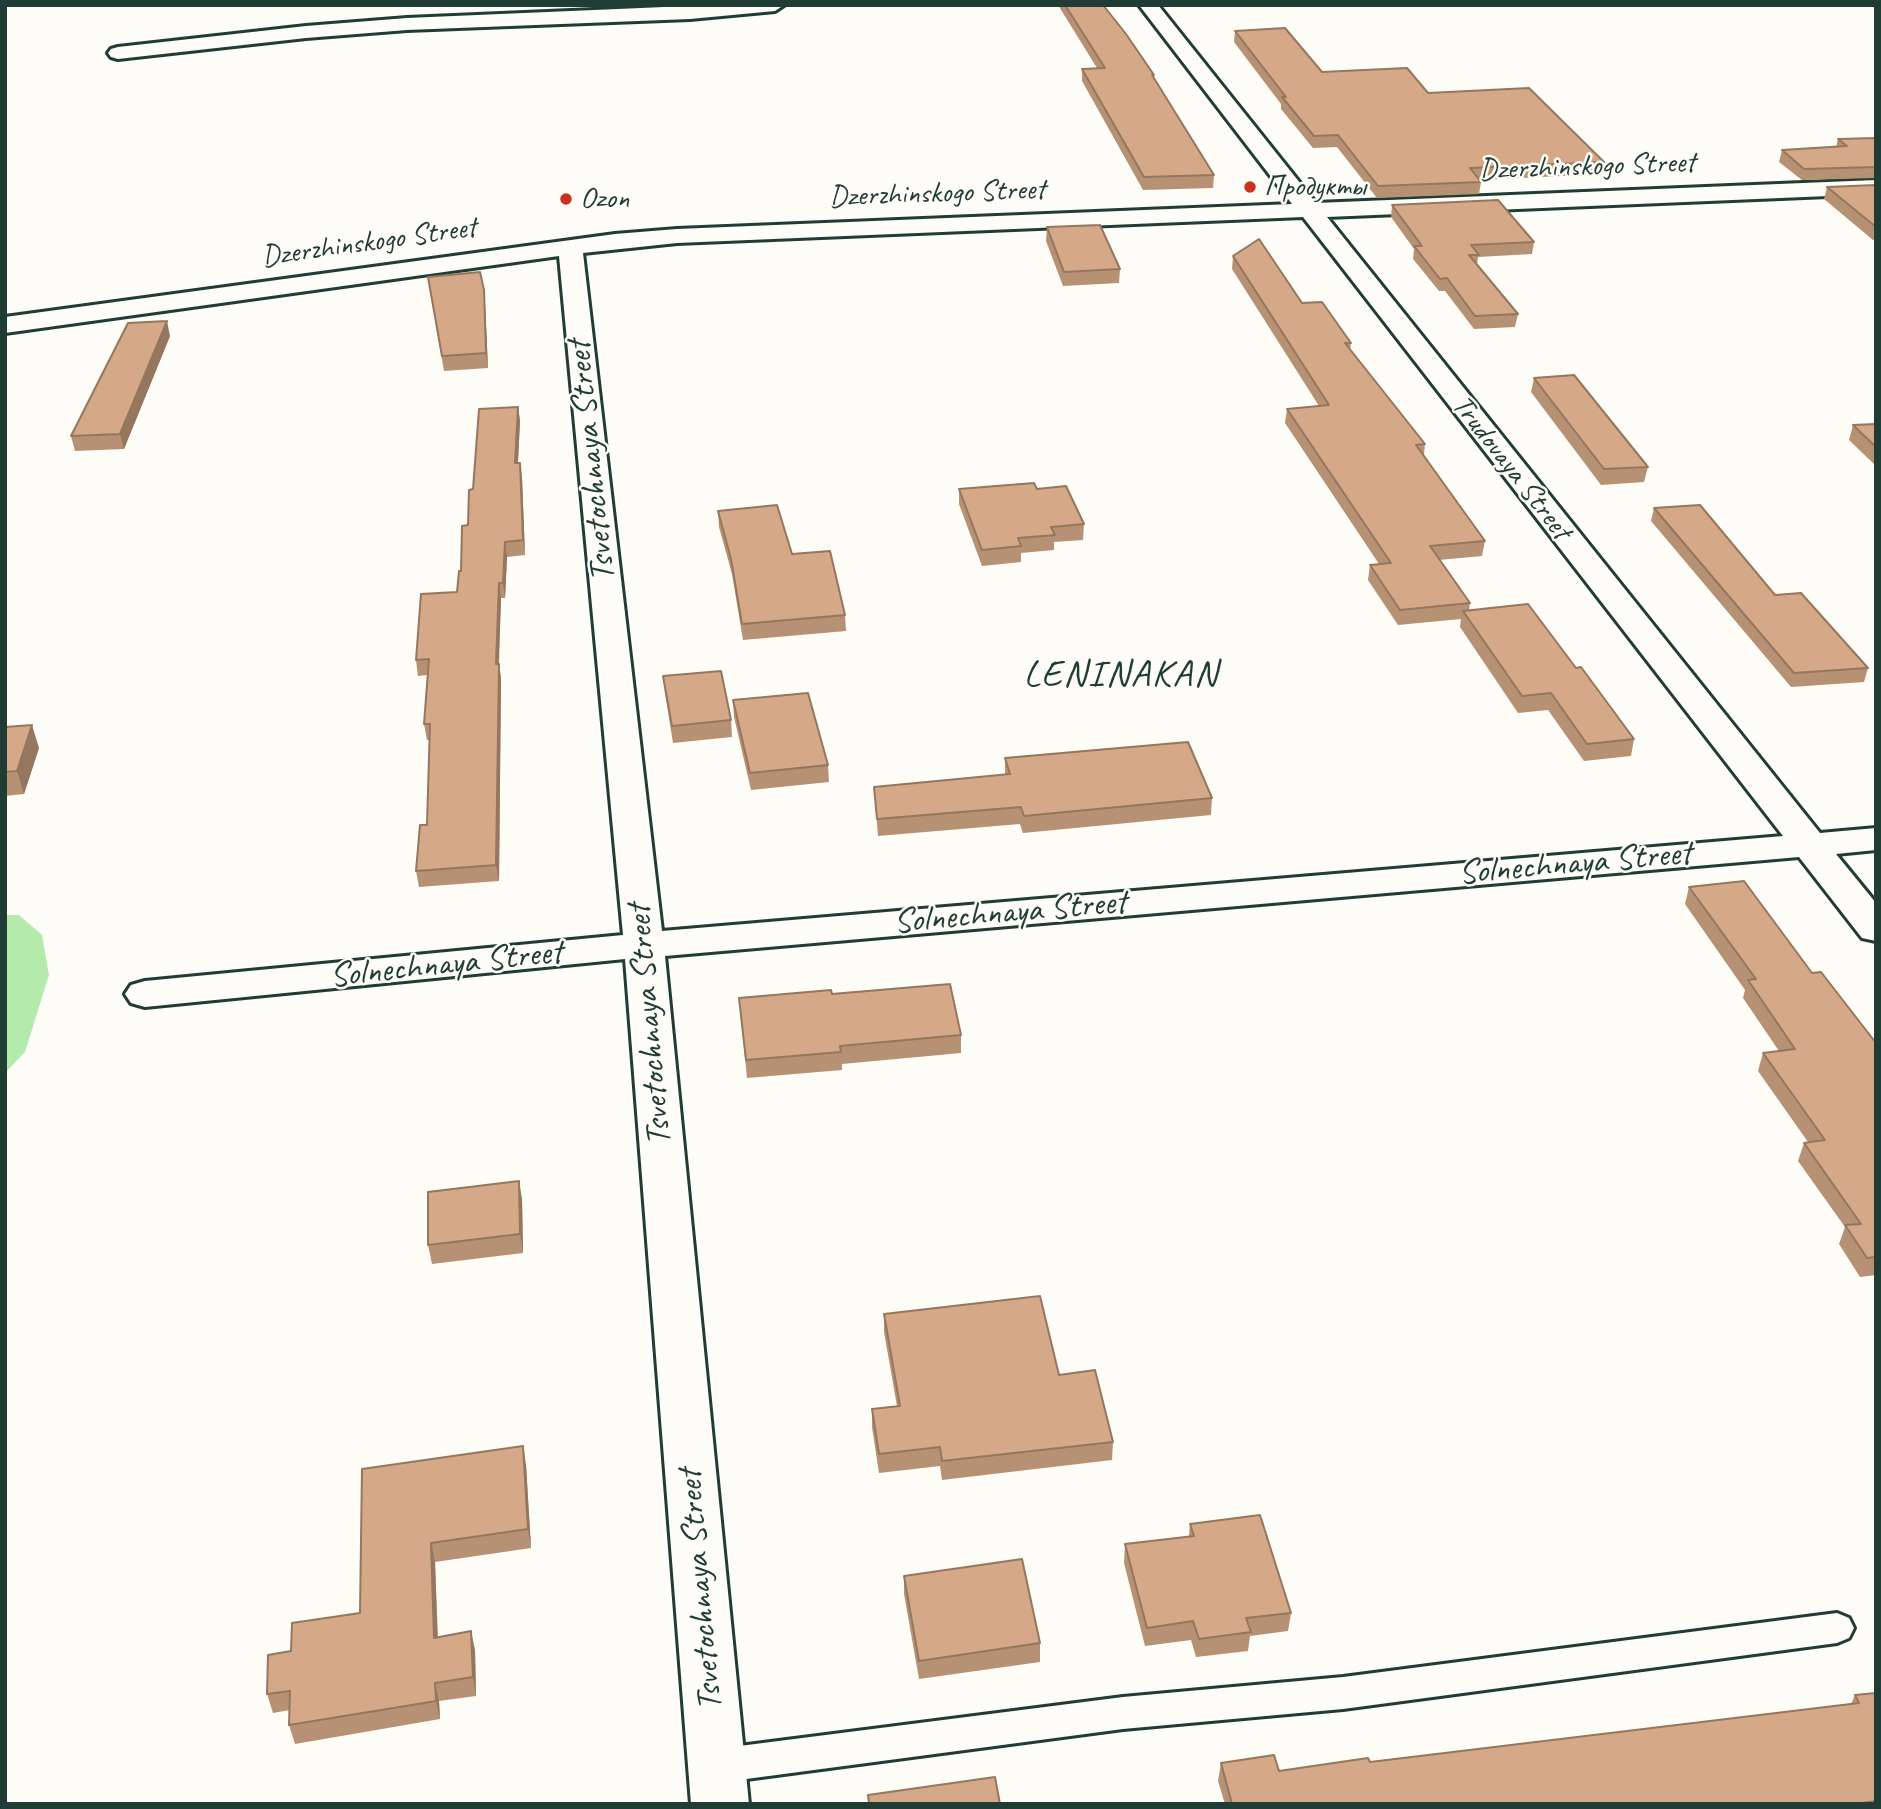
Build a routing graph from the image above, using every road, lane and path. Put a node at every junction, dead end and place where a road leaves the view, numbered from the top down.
1 (775, 5) edge
2 (1148, 5) edge
3 (118, 53) dead end
4 (1876, 187) edge
5 (1308, 210) junction
6 (570, 248) junction
7 (5, 325) edge
8 (1876, 839) edge
9 (1807, 844) junction
10 (1876, 929) edge
11 (644, 945) junction
12 (145, 994) dead end
13 (1837, 1628) dead end
14 (718, 1785) edge

1 - 3 street
2 - 5 street, Trudovaya Street
4 - 5 street, Dzerzhinskogo Street
5 - 6 street, Dzerzhinskogo Street
5 - 9 street, Trudovaya Street
6 - 7 street, Dzerzhinskogo Street
6 - 11 street, Tsvetochnaya Street
8 - 9 street, Solnechnaya Street
9 - 10 street, Trudovaya Street
9 - 11 street, Solnechnaya Street
11 - 12 street, Solnechnaya Street
11 - 14 street, Tsvetochnaya Street
13 - 14 lane

